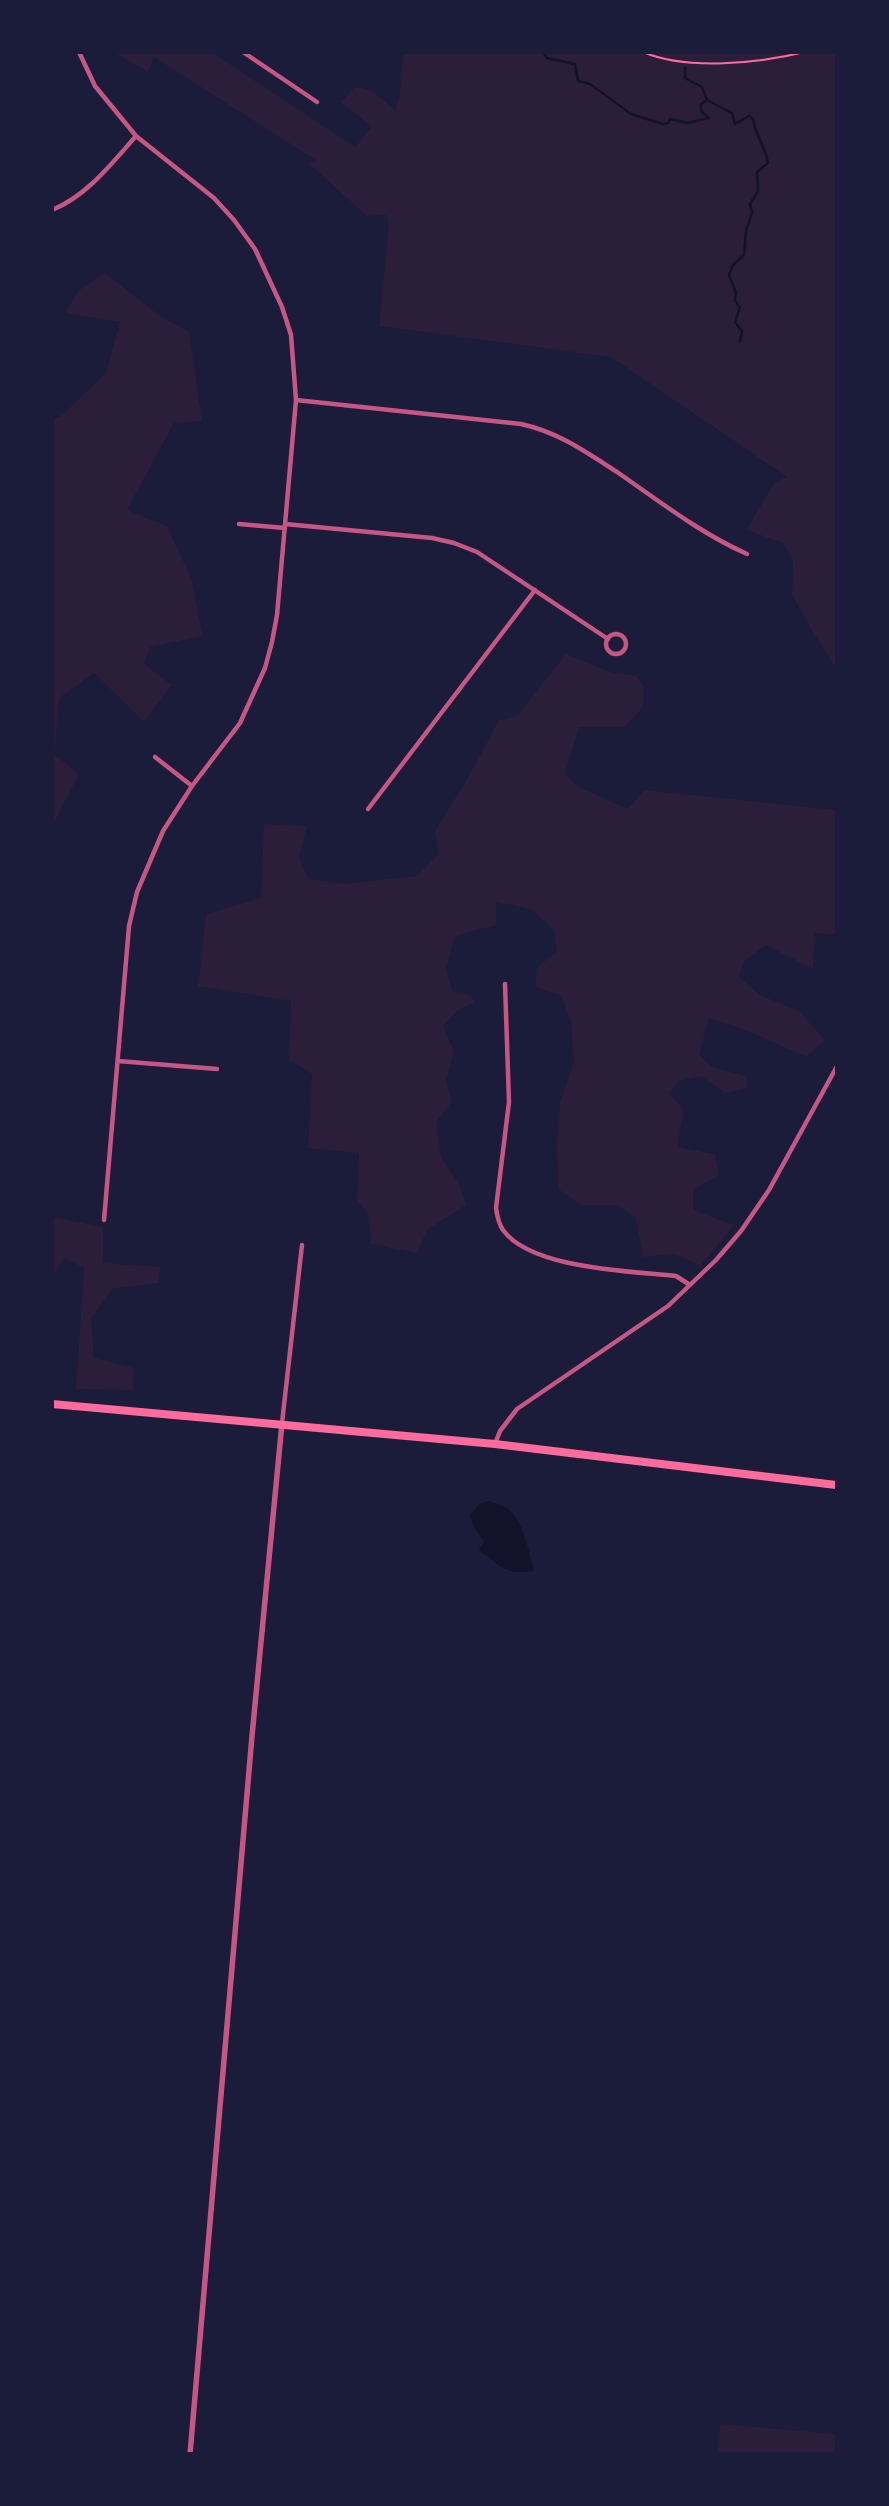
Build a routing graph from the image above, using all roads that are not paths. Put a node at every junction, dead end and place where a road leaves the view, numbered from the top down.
1 (79, 52) edge
2 (243, 52) edge
3 (317, 102) dead end
4 (136, 136) junction
5 (52, 210) edge
6 (296, 400) junction
7 (239, 524) dead end
8 (285, 526) junction
9 (747, 554) dead end
10 (535, 590) junction
11 (608, 639) junction
12 (155, 757) dead end
13 (192, 786) junction
14 (368, 810) dead end
15 (505, 984) dead end
16 (118, 1061) junction
17 (836, 1068) edge
18 (217, 1069) dead end
19 (104, 1220) dead end
20 (302, 1245) dead end
21 (690, 1285) junction
22 (52, 1404) edge
23 (282, 1423) junction
24 (495, 1444) junction
25 (836, 1485) edge
26 (190, 2454) edge

1 - 4 street
2 - 3 street
4 - 5 street
4 - 6 street
6 - 8 street
6 - 9 street
7 - 8 street
8 - 10 street
8 - 13 street
10 - 11 street
10 - 14 street
11 - 11 street
12 - 13 street
13 - 16 street
15 - 21 street
16 - 18 street
16 - 19 street
17 - 21 street
20 - 23 street
21 - 24 street
22 - 23 main road
23 - 24 main road
23 - 26 street
24 - 25 main road

